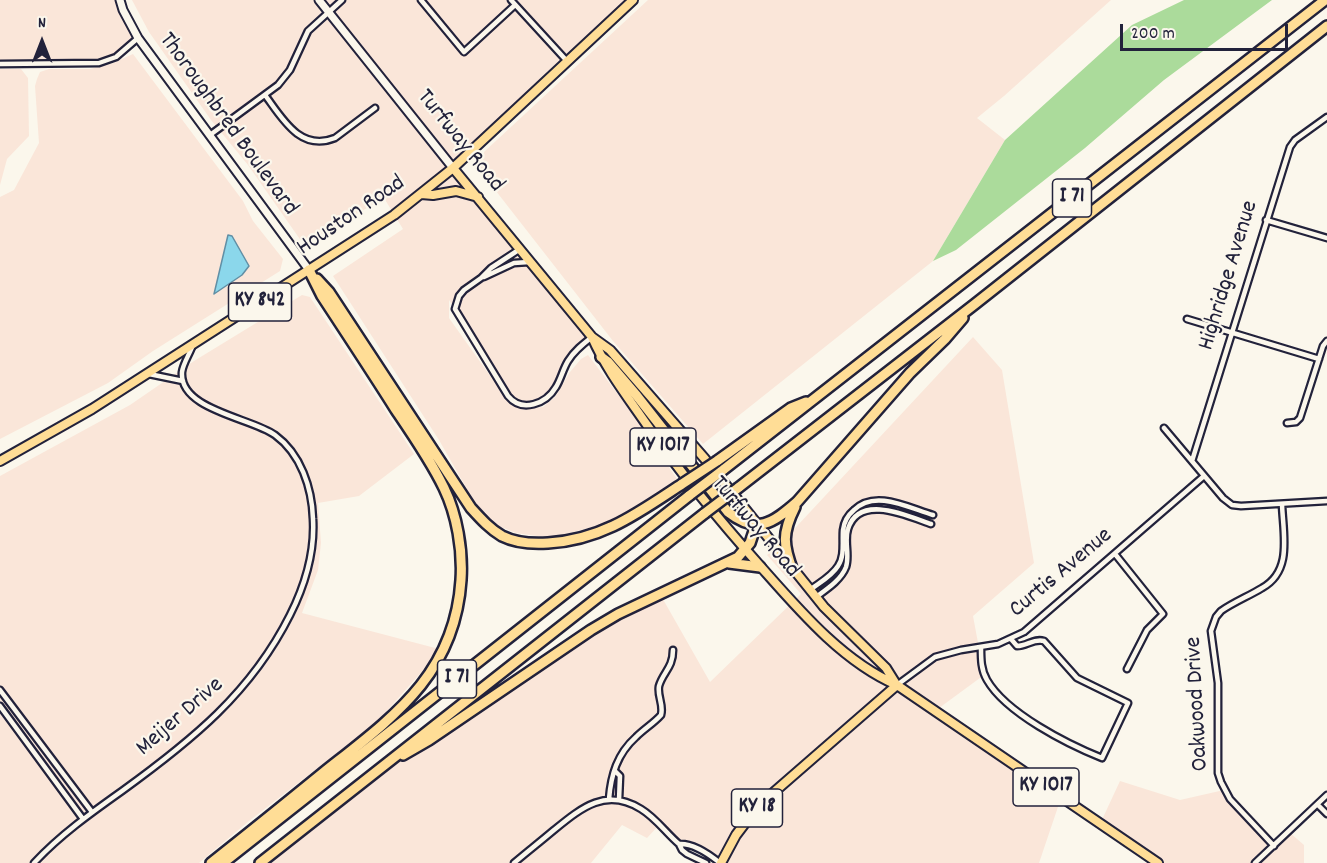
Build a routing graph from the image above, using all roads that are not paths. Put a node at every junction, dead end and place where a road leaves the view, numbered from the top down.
1 (120, 0) edge
2 (319, 0) edge
3 (342, 0) edge
4 (421, 0) edge
5 (511, 0) edge
6 (633, 0) edge
7 (1325, 0) edge
8 (515, 5) junction
9 (328, 11) junction
10 (1327, 26) edge
11 (138, 38) junction
12 (566, 60) junction
13 (0, 64) edge
14 (265, 95) junction
15 (375, 108) dead end
16 (1327, 117) edge
17 (210, 135) junction
18 (453, 168) junction
19 (421, 194) junction
20 (479, 197) junction
21 (1266, 220) junction
22 (1327, 238) edge
23 (520, 249) junction
24 (531, 262) junction
25 (309, 270) junction
26 (481, 278) junction
27 (975, 304) junction
28 (1187, 319) dead end
29 (1232, 332) junction
30 (592, 337) junction
31 (1327, 341) edge
32 (192, 347) junction
33 (601, 357) junction
34 (1319, 359) junction
35 (148, 374) junction
36 (183, 381) junction
37 (819, 396) junction
38 (1287, 423) dead end
39 (1164, 428) dead end
40 (0, 461) edge
41 (1192, 461) junction
42 (1204, 476) junction
43 (1327, 501) edge
44 (797, 502) junction
45 (1282, 504) junction
46 (933, 515) dead end
47 (931, 524) dead end
48 (756, 525) junction
49 (746, 550) junction
50 (1115, 554) junction
51 (727, 563) junction
52 (760, 567) junction
53 (794, 571) junction
54 (810, 590) junction
55 (816, 597) junction
56 (1011, 639) junction
57 (981, 648) junction
58 (673, 650) dead end
59 (1127, 669) dead end
60 (897, 685) junction
61 (0, 690) edge
62 (0, 706) edge
63 (387, 762) junction
64 (616, 772) junction
65 (1327, 795) edge
66 (609, 799) junction
67 (619, 800) junction
68 (1318, 805) junction
69 (92, 812) junction
70 (1327, 814) edge
71 (83, 819) junction
72 (679, 844) junction
73 (1274, 846) junction
74 (34, 863) edge
75 (211, 863) edge
76 (224, 863) edge
77 (260, 863) edge
78 (514, 863) edge
79 (706, 863) edge
80 (720, 863) edge
81 (1158, 863) edge
82 (1256, 863) edge

1 - 11 main road, Thoroughbred Boulevard
2 - 9 main road, Turfway Road / KY 1017
3 - 9 street
4 - 8 street
5 - 8 street
6 - 12 main road, Houston Road / KY 842
7 - 37 highway, I 71
8 - 12 street
9 - 14 street
9 - 18 main road, Turfway Road / KY 1017
10 - 27 highway, I 71
11 - 13 street
11 - 17 main road, Thoroughbred Boulevard
12 - 18 main road, Houston Road / KY 842
14 - 15 street
14 - 17 street
16 - 21 street, Highridge Avenue
17 - 25 main road, Thoroughbred Boulevard
18 - 19 main road, Houston Road / KY 842
18 - 20 main road, Turfway Road / KY 1017
19 - 20 main road
19 - 25 main road, Houston Road / KY 842
20 - 23 main road, Turfway Road / KY 1017
21 - 22 street
21 - 29 street, Highridge Avenue
23 - 24 main road, Turfway Road / KY 1017
23 - 26 street
24 - 26 street
24 - 30 main road, Turfway Road / KY 1017
25 - 32 main road, Houston Road / KY 842
25 - 37 highway, bridge
25 - 75 highway
26 - 30 street
27 - 44 highway
27 - 63 highway, I 71, bridge
28 - 29 street
29 - 34 street
29 - 41 street, Highridge Avenue
30 - 33 main road, Turfway Road / KY 1017
30 - 48 main road, Turfway Road / KY 1017
31 - 34 street
32 - 35 main road, Houston Road / KY 842
32 - 36 street
33 - 48 highway
33 - 49 main road, Turfway Road / KY 1017
34 - 38 street
35 - 36 street
35 - 40 main road, Houston Road / KY 842
36 - 69 street, Meijer Drive
37 - 76 highway, I 71, bridge
39 - 41 street
41 - 42 street
42 - 45 street
42 - 50 street, Curtis Avenue
43 - 45 street
44 - 48 highway
44 - 53 highway
45 - 73 street, Oakwood Drive
46 - 54 street
47 - 55 street
48 - 49 highway
48 - 53 main road, Turfway Road / KY 1017
49 - 51 highway
49 - 52 main road, Turfway Road / KY 1017
50 - 56 street, Curtis Avenue
50 - 59 street
51 - 52 highway
51 - 63 highway
52 - 60 main road, Turfway Road / KY 1017
53 - 54 main road, Turfway Road / KY 1017
54 - 55 main road, Turfway Road / KY 1017
55 - 60 main road, Turfway Road / KY 1017
56 - 57 street, Curtis Avenue
56 - 57 street
57 - 60 street, Curtis Avenue
58 - 64 street
60 - 80 main road, KY 18
60 - 81 main road, Turfway Road / KY 1017
61 - 69 street
62 - 71 street
63 - 77 highway, I 71
64 - 66 street
64 - 67 street
65 - 68 street
66 - 67 street
66 - 78 street
67 - 72 street
68 - 70 street
68 - 73 street
69 - 71 street, Meijer Drive
71 - 74 street, Meijer Drive
72 - 79 street
72 - 80 street
73 - 82 street

